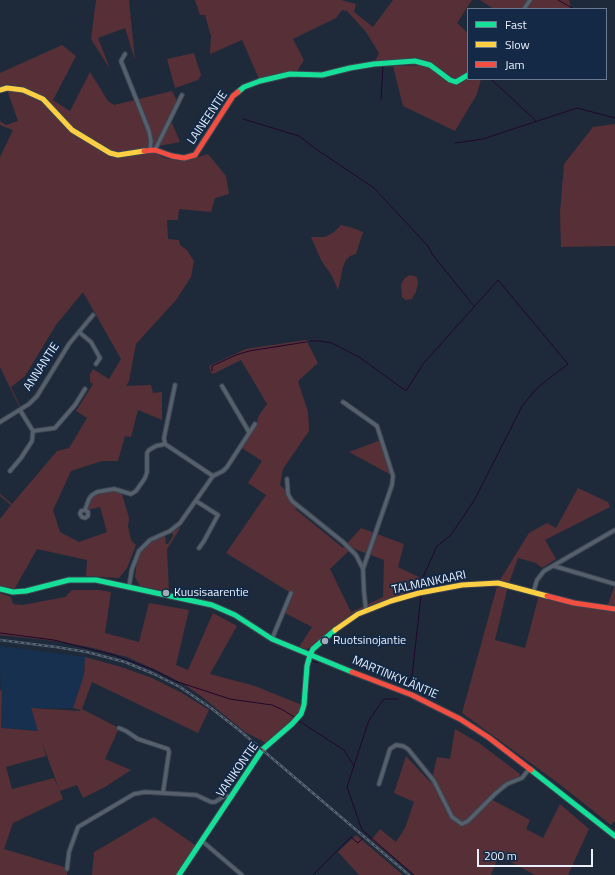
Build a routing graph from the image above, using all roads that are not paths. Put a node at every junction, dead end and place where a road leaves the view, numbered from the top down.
1 (125, 54) dead end
2 (467, 76) edge
3 (0, 90) edge
4 (182, 94) dead end
5 (152, 150) junction
6 (93, 315) dead end
7 (79, 332) junction
8 (96, 364) dead end
9 (175, 386) dead end
10 (222, 386) dead end
11 (85, 389) dead end
12 (343, 402) dead end
13 (20, 410) junction
14 (0, 422) edge
15 (254, 424) dead end
16 (33, 432) junction
17 (249, 432) junction
18 (165, 444) junction
19 (10, 471) dead end
20 (213, 476) junction
21 (287, 479) dead end
22 (196, 501) junction
23 (85, 510) dead end
24 (615, 530) edge
25 (199, 548) dead end
26 (554, 566) junction
27 (363, 569) junction
28 (615, 584) edge
29 (129, 586) junction
30 (0, 589) edge
31 (291, 593) dead end
32 (533, 593) junction
33 (615, 609) edge
34 (366, 610) junction
35 (272, 639) junction
36 (310, 655) junction
37 (118, 728) dead end
38 (530, 768) junction
39 (379, 784) dead end
40 (163, 793) junction
41 (231, 798) junction
42 (615, 836) edge
43 (202, 841) junction
44 (67, 869) dead end
45 (179, 875) edge
46 (242, 875) edge

1 - 5 street
2 - 5 street, LAINEENTIE
3 - 5 street, LAINEENTIE
4 - 5 street
6 - 7 street, ANNANTIE
7 - 8 street
7 - 13 street, ANNANTIE
9 - 18 street
10 - 17 street
11 - 16 street
12 - 27 street
13 - 14 street, ANNANTIE
13 - 16 street
15 - 17 street
16 - 19 street
17 - 20 street
18 - 20 street
18 - 23 street
20 - 22 street
21 - 27 street
22 - 25 street
22 - 29 street
24 - 26 street
26 - 28 street
26 - 32 street
27 - 34 street
29 - 30 street, MARTINKYLÄNTIE
29 - 35 street, MARTINKYLÄNTIE
31 - 35 street
32 - 33 street, TALMANKAARI
32 - 34 street, TALMANKAARI
34 - 36 street, TALMANKAARI
35 - 36 street, MARTINKYLÄNTIE
36 - 38 street, MARTINKYLÄNTIE
36 - 41 street, VANIKONTIE
37 - 40 street
38 - 39 street
38 - 42 street, MARTINKYLÄNTIE
40 - 41 street
40 - 44 street
41 - 43 street, VANIKONTIE
43 - 45 street, VANIKONTIE
43 - 46 street

